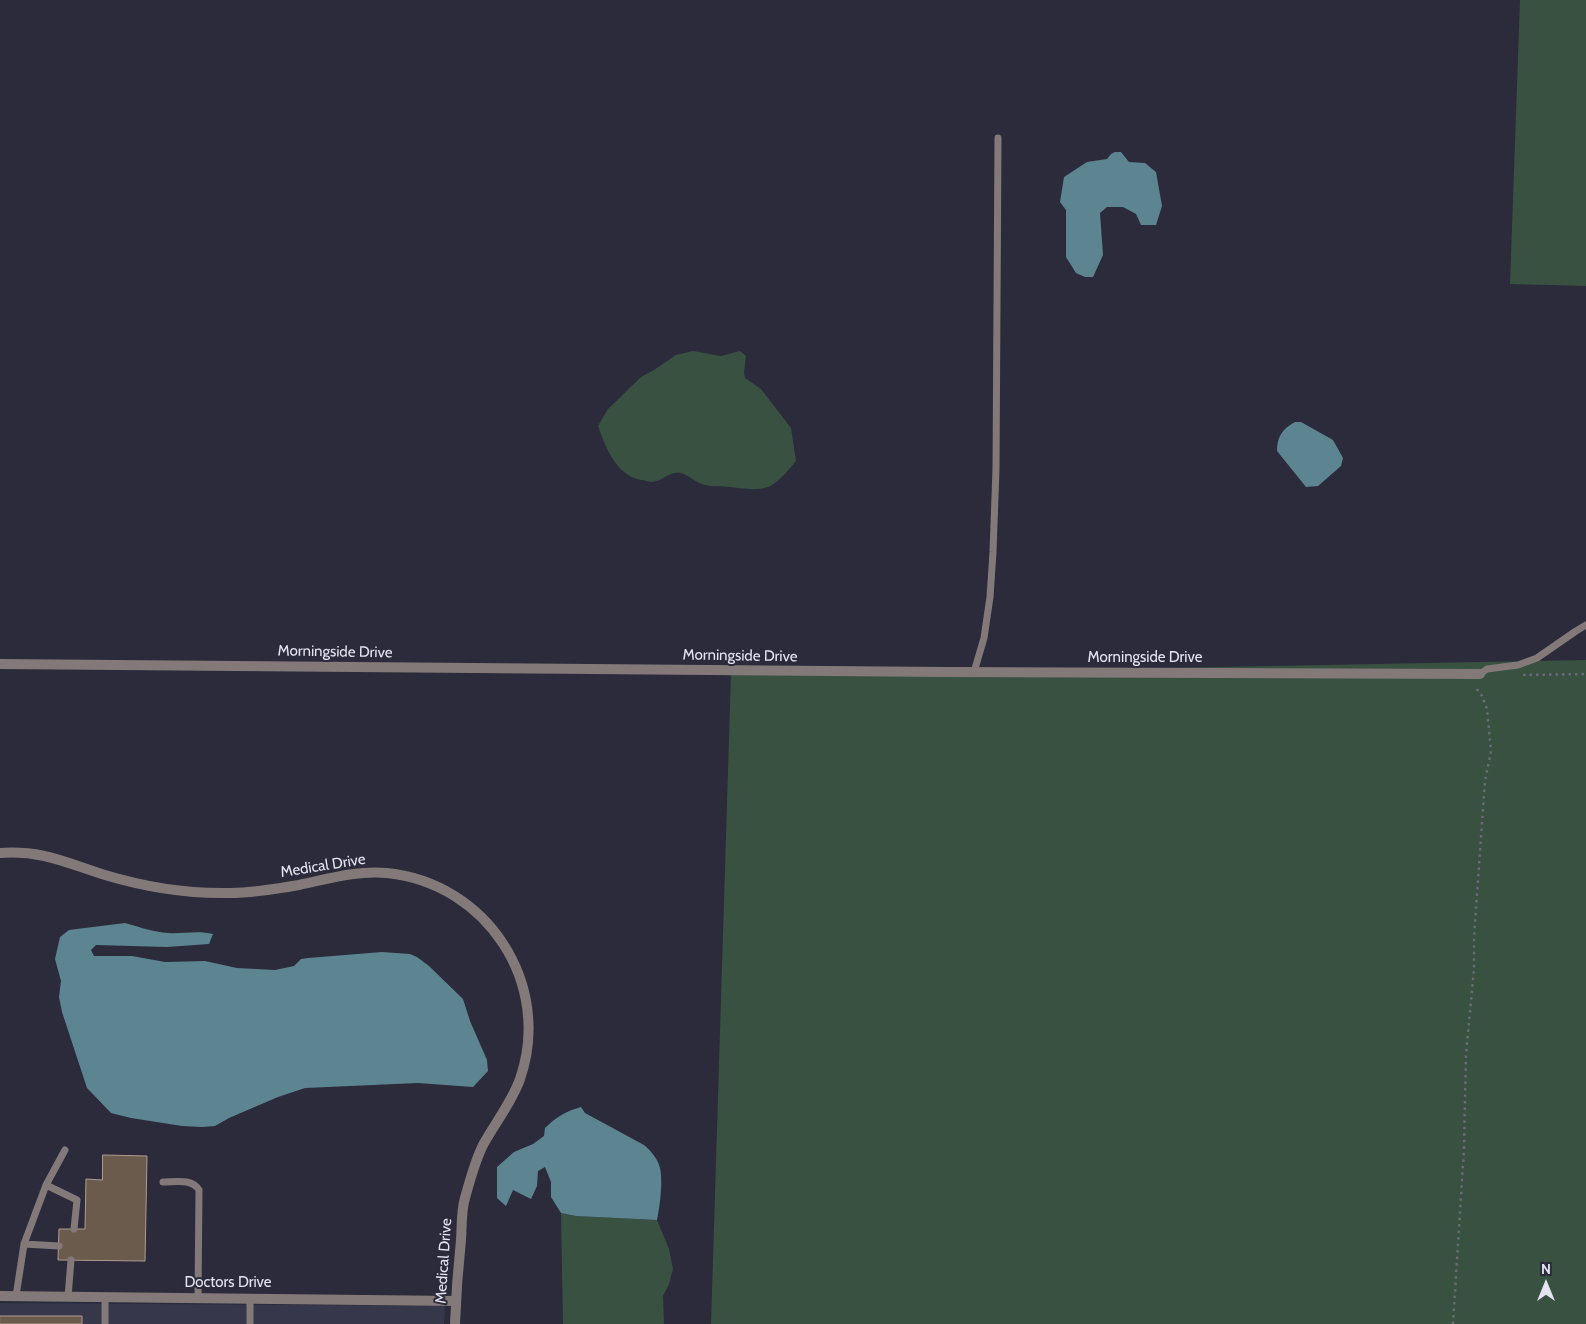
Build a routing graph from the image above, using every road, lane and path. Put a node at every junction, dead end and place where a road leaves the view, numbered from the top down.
1 (998, 138) dead end
2 (1586, 625) edge
3 (0, 664) edge
4 (974, 672) junction
5 (1480, 674) junction
6 (1586, 674) edge
7 (1519, 675) dead end
8 (0, 853) edge
9 (65, 1150) dead end
10 (163, 1182) dead end
11 (46, 1185) junction
12 (74, 1229) dead end
13 (24, 1244) junction
14 (58, 1246) dead end
15 (71, 1260) dead end
16 (0, 1296) edge
17 (16, 1296) junction
18 (68, 1297) junction
19 (105, 1297) junction
20 (198, 1298) junction
21 (250, 1298) junction
22 (456, 1301) junction
23 (105, 1324) edge
24 (250, 1324) edge
25 (455, 1324) edge
26 (1454, 1324) edge

1 - 4 lane
2 - 5 lane
3 - 4 street, Morningside Drive
4 - 5 street, Morningside Drive
5 - 26 path
6 - 7 path
8 - 22 street, Medical Drive
9 - 11 lane
10 - 20 lane
11 - 12 lane
11 - 13 lane
13 - 14 lane
13 - 17 lane
15 - 18 lane
16 - 17 street, Doctors Drive
17 - 18 street, Doctors Drive
18 - 19 street, Doctors Drive
19 - 20 street, Doctors Drive
19 - 23 lane
20 - 21 street, Doctors Drive
21 - 22 street, Doctors Drive
21 - 24 lane
22 - 25 street, Medical Drive

